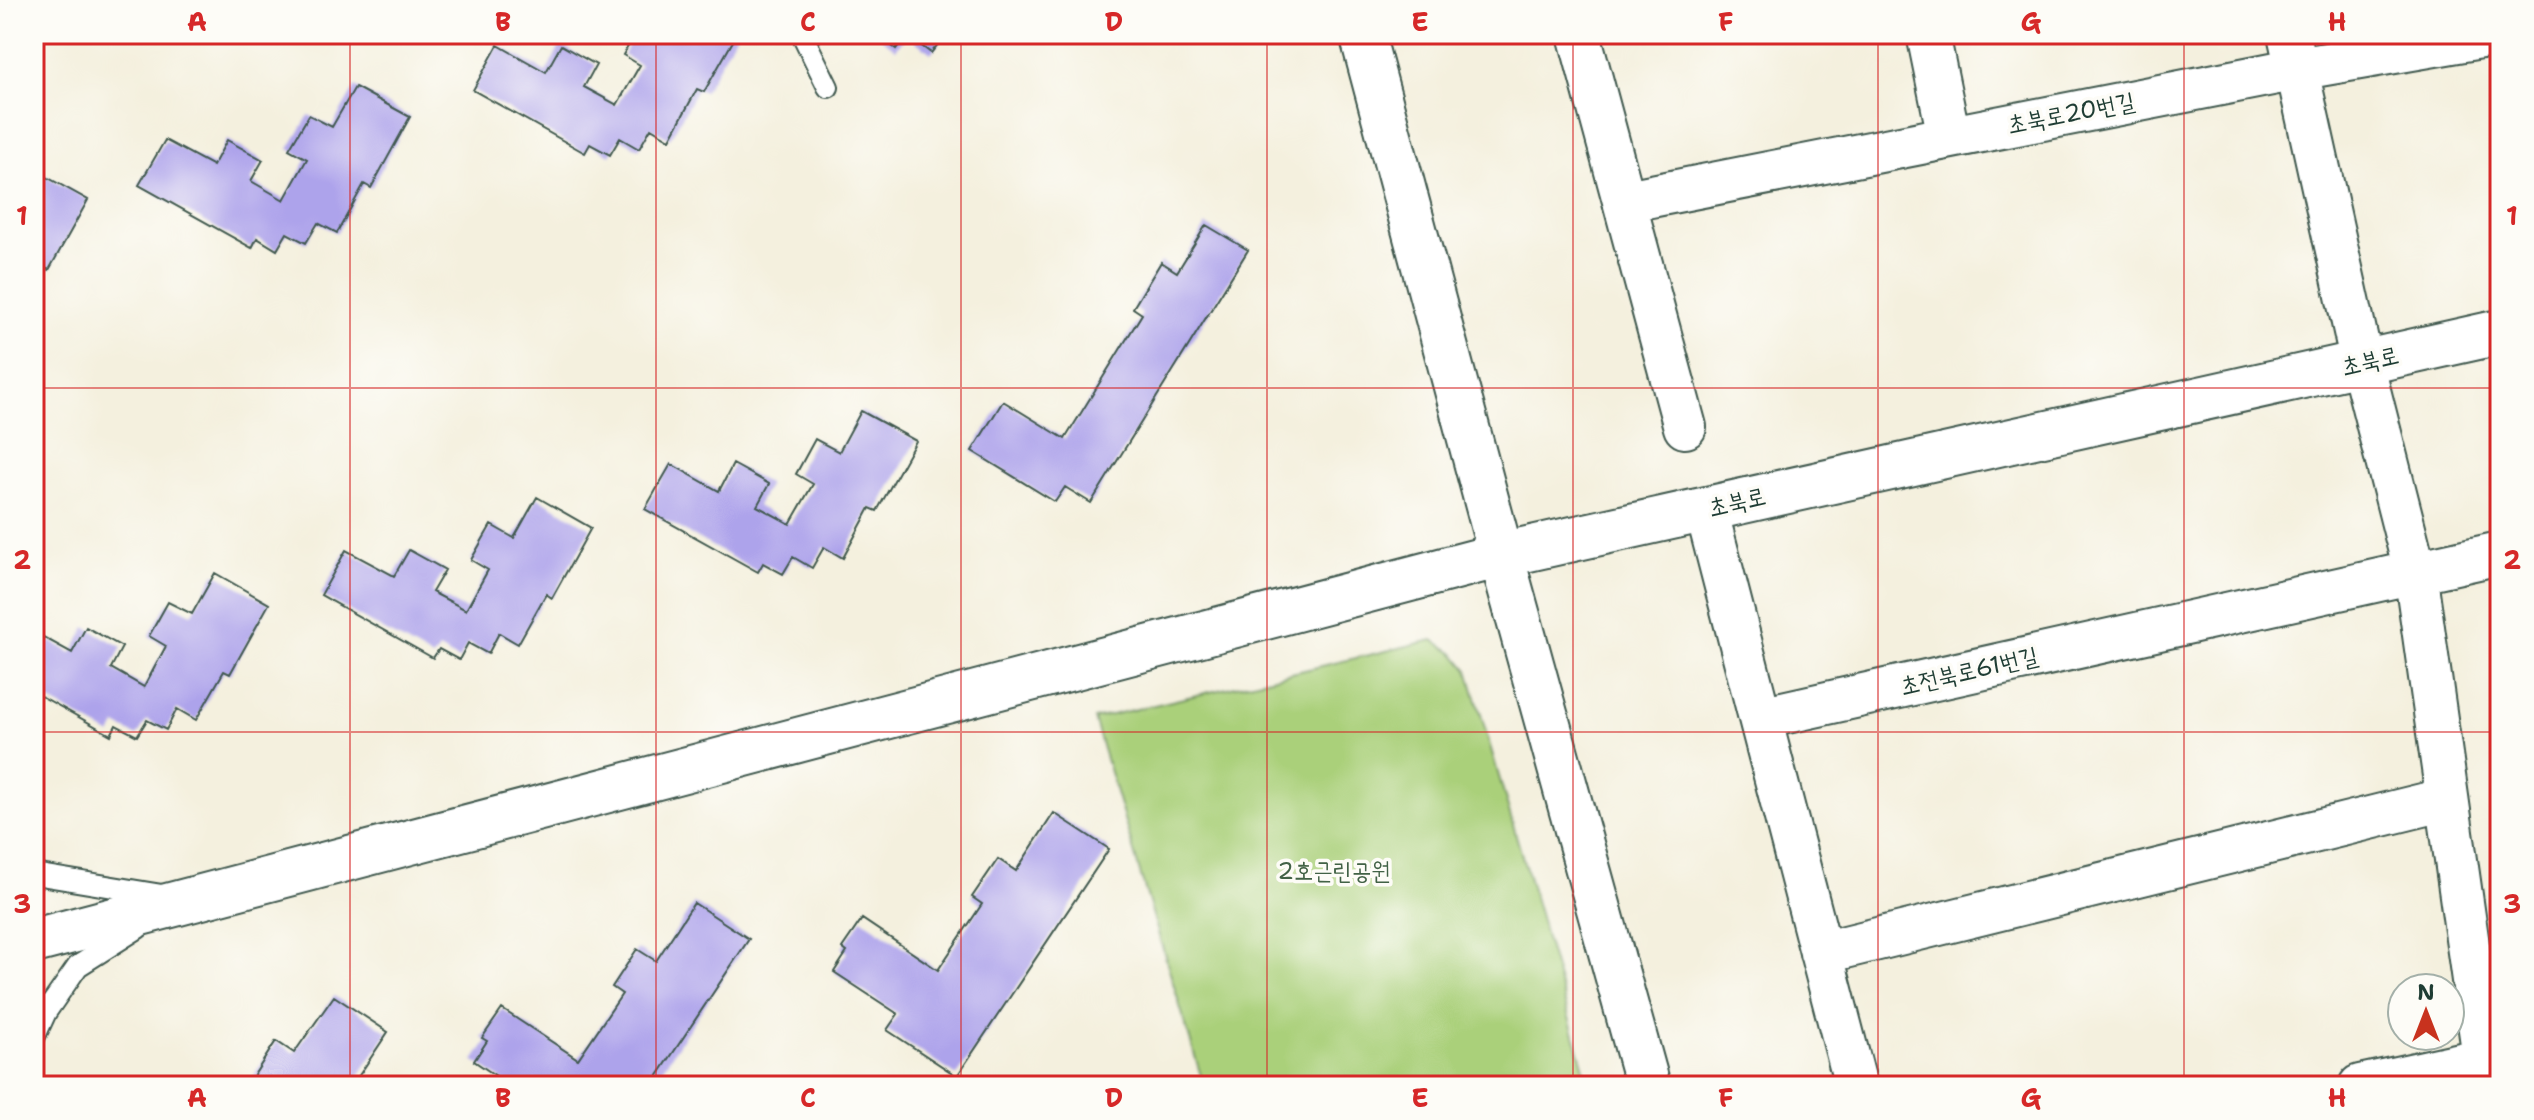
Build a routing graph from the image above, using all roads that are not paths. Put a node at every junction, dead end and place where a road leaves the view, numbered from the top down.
1 (802, 34) edge
2 (1362, 34) edge
3 (1579, 34) edge
4 (1928, 34) edge
5 (2498, 34) edge
6 (2293, 52) edge
7 (828, 87) dead end
8 (1949, 137) junction
9 (1626, 201) junction
10 (2500, 332) edge
11 (2362, 363) junction
12 (1685, 427) dead end
13 (1706, 509) junction
14 (2500, 553) edge
15 (1501, 555) junction
16 (2415, 571) junction
17 (1760, 718) junction
18 (2447, 799) junction
19 (34, 874) edge
20 (185, 899) junction
21 (34, 941) edge
22 (1821, 953) junction
23 (34, 1038) edge
24 (2486, 1073) edge
25 (1648, 1086) edge
26 (1856, 1086) edge
27 (2360, 1086) edge

1 - 7 lane
2 - 15 main road
3 - 9 street
4 - 8 street
5 - 6 street, 초북로20번길
6 - 8 street, 초북로20번길
6 - 11 street
8 - 9 street, 초북로20번길
9 - 12 street
10 - 11 main road, 초북로
11 - 13 main road, 초북로
11 - 16 street
13 - 15 main road, 초북로
13 - 17 street
14 - 16 street, 초전북로61번길
15 - 20 main road, 초북로
15 - 25 main road
16 - 17 street, 초전북로61번길
16 - 18 street
17 - 22 street
18 - 22 street
18 - 24 street
19 - 20 lane
20 - 21 main road, 초북로
20 - 23 lane
22 - 26 street
24 - 27 street

